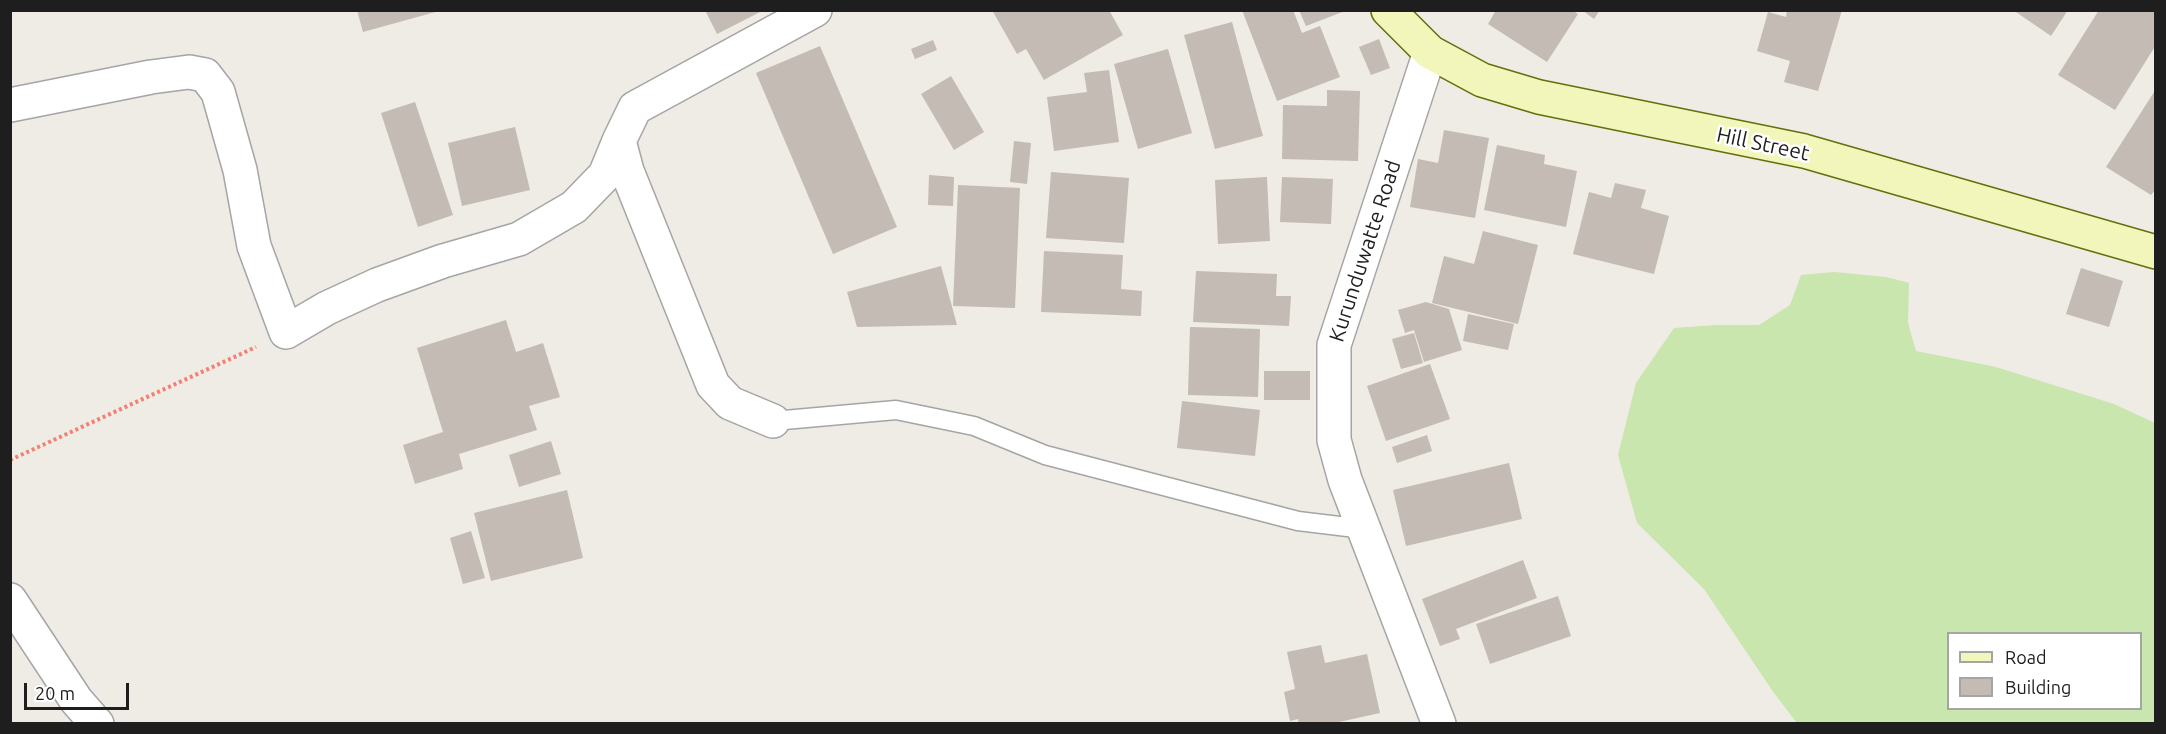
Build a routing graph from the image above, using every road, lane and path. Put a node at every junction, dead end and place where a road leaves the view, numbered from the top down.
1 (815, 10) edge
2 (1388, 10) edge
3 (1430, 52) junction
4 (10, 105) edge
5 (619, 141) junction
6 (2156, 252) edge
7 (286, 332) junction
8 (773, 421) joint
9 (10, 460) edge
10 (1364, 529) junction
11 (10, 600) edge
12 (97, 723) edge
13 (1439, 723) edge

1 - 5 street
2 - 3 main road, Hill Street
3 - 6 main road, Hill Street
3 - 10 street, Kurunduwatte Road
4 - 7 street
5 - 7 street
5 - 8 street
7 - 9 path
8 - 10 lane
10 - 13 street, Kurunduwatte Road
11 - 12 street

